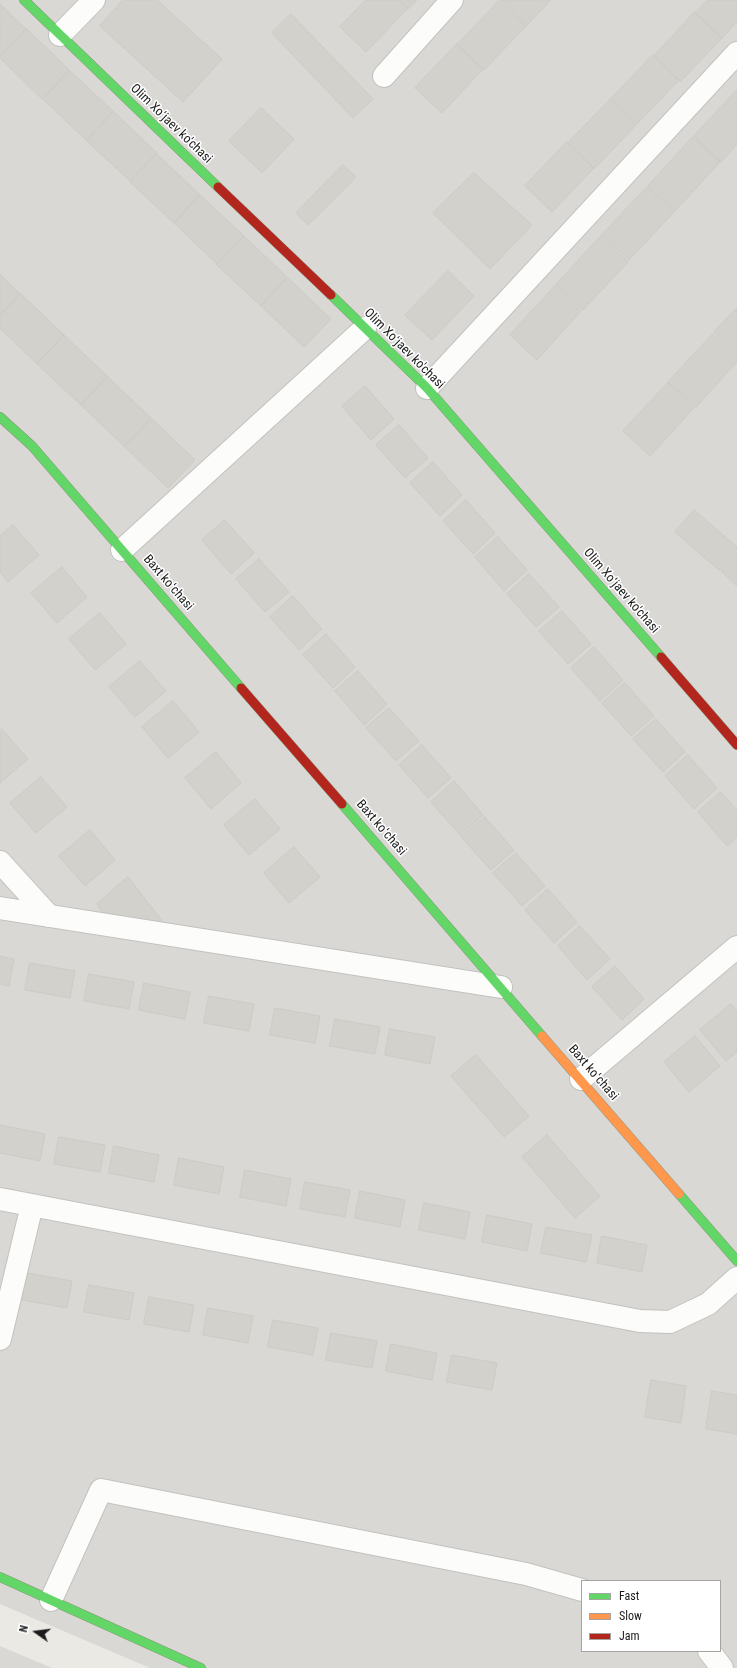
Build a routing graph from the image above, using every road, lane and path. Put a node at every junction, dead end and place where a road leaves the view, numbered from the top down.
1 (24, 0) edge
2 (94, 0) edge
3 (452, 0) edge
4 (60, 35) junction
5 (737, 53) edge
6 (384, 76) dead end
7 (365, 328) junction
8 (427, 388) junction
9 (0, 417) edge
10 (122, 550) junction
11 (737, 745) edge
12 (0, 862) edge
13 (0, 908) edge
14 (49, 916) junction
15 (737, 947) edge
16 (501, 987) junction
17 (581, 1079) junction
18 (0, 1199) edge
19 (32, 1206) junction
20 (737, 1260) edge
21 (737, 1278) edge
22 (0, 1339) edge
23 (0, 1577) edge
24 (581, 1590) edge
25 (51, 1600) junction
26 (710, 1652) edge
27 (200, 1668) edge
28 (722, 1668) edge

1 - 4 main road, Olim Xoʻjaev ko'chasi
2 - 4 street
3 - 6 street
4 - 7 main road, Olim Xoʻjaev ko'chasi
5 - 8 street
7 - 8 main road, Olim Xoʻjaev ko'chasi
7 - 10 street
8 - 11 main road, Olim Xoʻjaev ko'chasi
9 - 10 main road, Baxt koʻchasi
10 - 16 main road, Baxt koʻchasi
12 - 14 street
13 - 14 street
14 - 16 street
15 - 17 street
16 - 17 main road, Baxt koʻchasi
17 - 20 main road, Baxt koʻchasi
18 - 19 street
19 - 21 street
19 - 22 street
23 - 25 main road
24 - 25 street
25 - 27 main road
26 - 28 street

